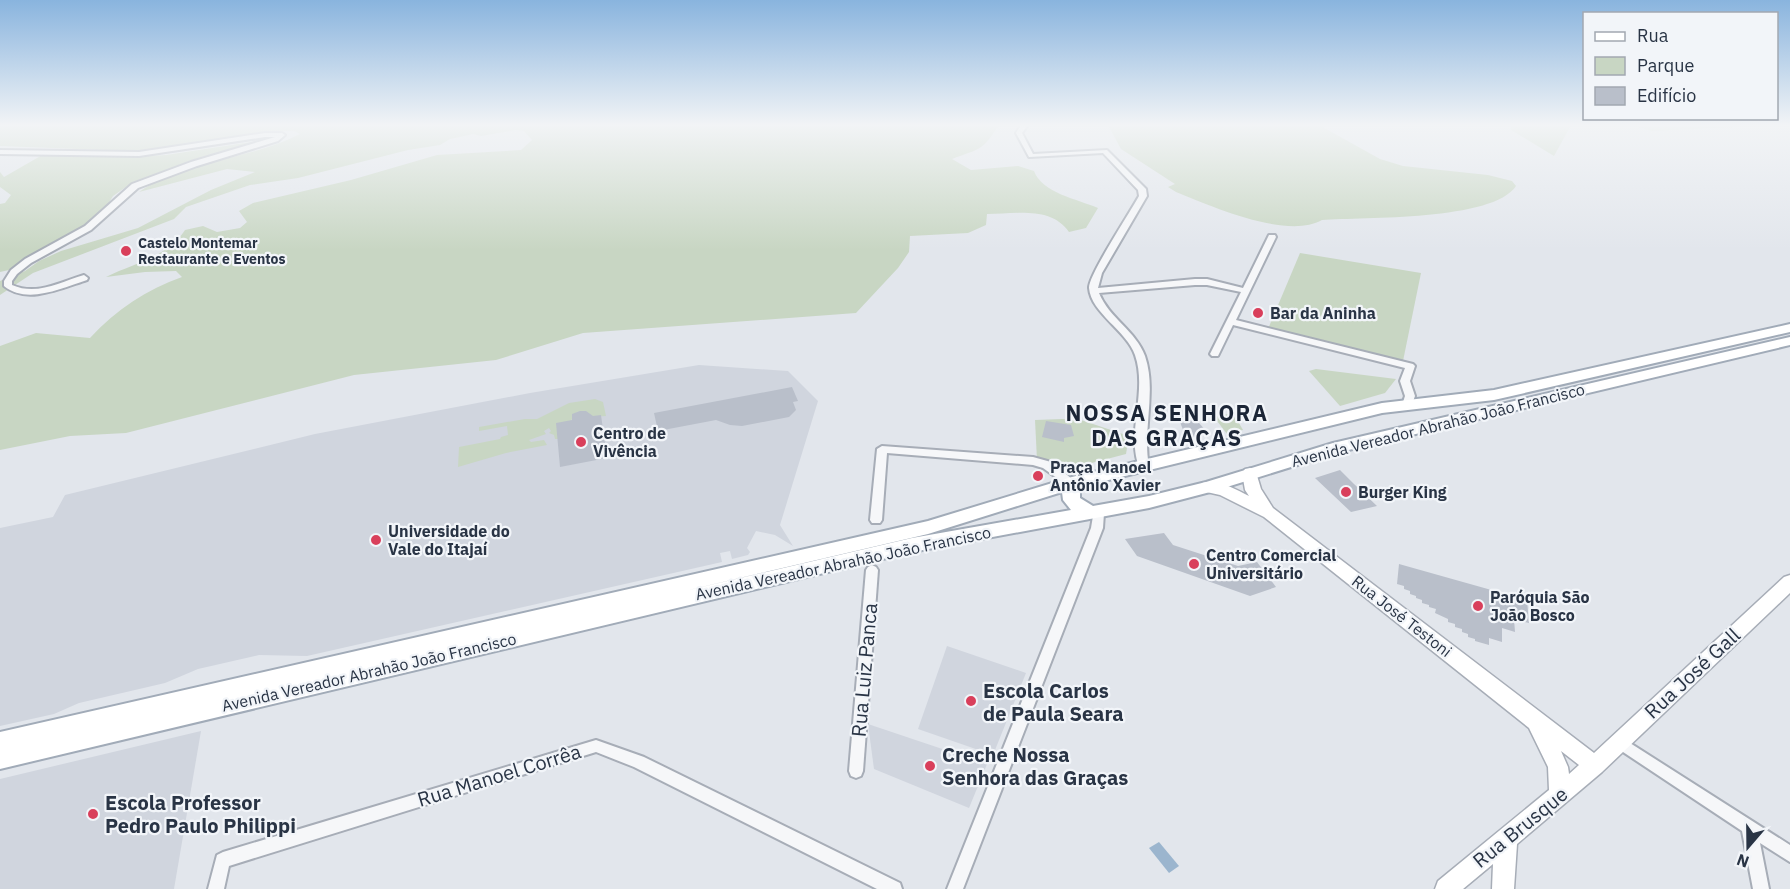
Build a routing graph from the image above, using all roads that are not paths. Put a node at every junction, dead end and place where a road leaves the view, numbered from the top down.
1 (190, 166) edge
2 (1119, 166) edge
3 (1272, 237) dead end
4 (84, 278) dead end
5 (1094, 291) junction
6 (1246, 291) junction
7 (1231, 322) junction
8 (1790, 327) edge
9 (1790, 341) edge
10 (1215, 354) dead end
11 (1407, 405) junction
12 (1406, 431) junction
13 (1144, 466) junction
14 (1250, 473) junction
15 (1072, 483) junction
16 (1208, 487) junction
17 (1098, 513) junction
18 (1270, 513) junction
19 (876, 520) dead end
20 (872, 570) dead end
21 (1790, 582) edge
22 (1534, 720) junction
23 (0, 742) edge
24 (1619, 742) junction
25 (0, 759) edge
26 (1594, 765) junction
27 (856, 771) dead end
28 (1560, 795) junction
29 (1749, 827) junction
30 (1506, 839) junction
31 (1790, 854) edge
32 (1448, 888) edge
33 (216, 889) edge
34 (894, 889) edge
35 (955, 889) edge
36 (1503, 889) edge
37 (1761, 889) edge

1 - 4 street
2 - 5 street
3 - 6 street
5 - 6 street
5 - 13 street
6 - 7 street
7 - 10 street
7 - 11 street
8 - 11 main road, Avenida Vereador Abrahão João Francisco
9 - 12 main road, Avenida Vereador Abrahão João Francisco
11 - 12 main road
11 - 13 main road, Avenida Vereador Abrahão João Francisco
12 - 14 main road, Avenida Vereador Abrahão João Francisco
13 - 15 main road, Avenida Vereador Abrahão João Francisco
14 - 16 main road, Avenida Vereador Abrahão João Francisco
14 - 18 main road, Rua José Testoni
15 - 17 main road
15 - 19 street
15 - 23 main road, Avenida Vereador Abrahão João Francisco
16 - 17 main road, Avenida Vereador Abrahão João Francisco
16 - 18 main road, Rua José Testoni
17 - 25 main road, Avenida Vereador Abrahão João Francisco
17 - 35 street
18 - 22 main road, Rua José Testoni
20 - 27 street, Rua Luiz Panca
21 - 24 main road, Rua José Gall
22 - 26 main road, Rua José Testoni
22 - 28 main road, Rua José Testoni
24 - 26 main road, Rua José Gall
24 - 29 street
26 - 28 main road, Rua Brusque
28 - 30 main road, Rua Brusque
29 - 31 street
29 - 37 street
30 - 32 main road, Rua Brusque
30 - 36 main road
33 - 34 street, Rua Manoel Corrêa

